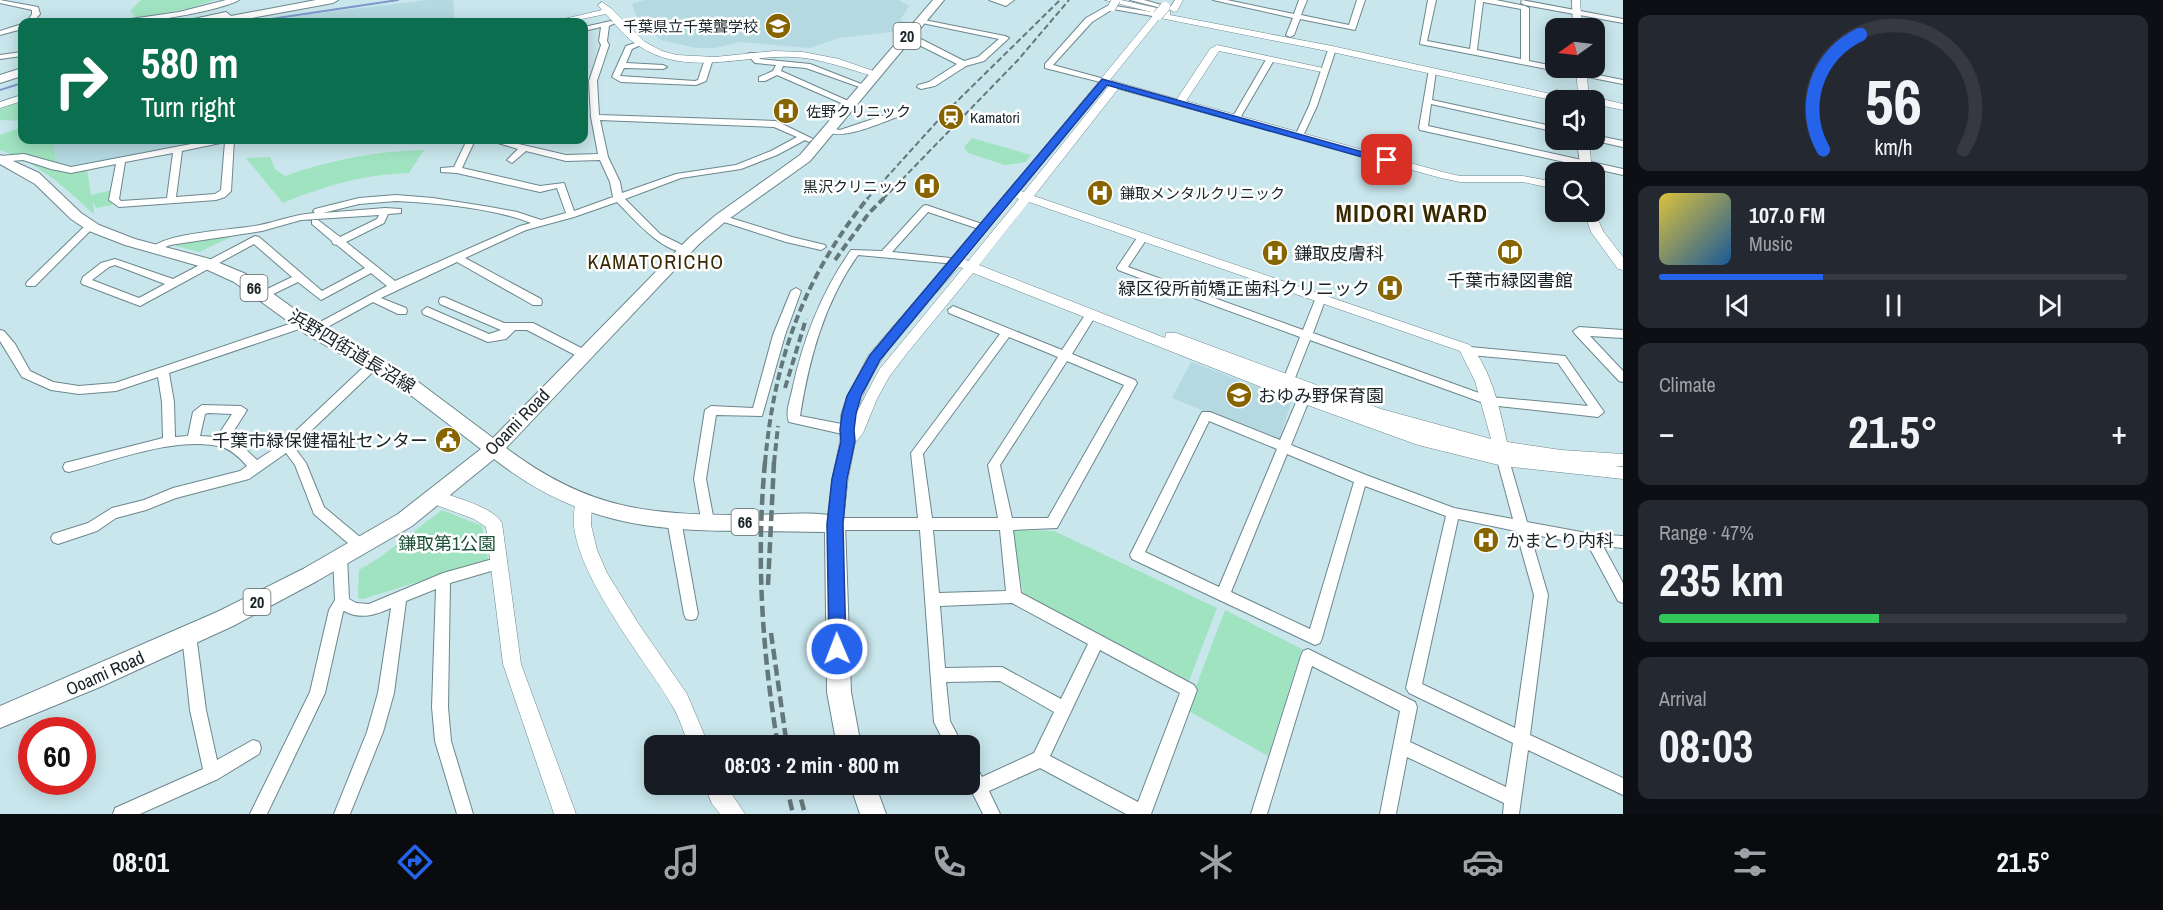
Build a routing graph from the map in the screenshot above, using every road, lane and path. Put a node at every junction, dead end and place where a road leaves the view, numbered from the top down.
1 (235, 0) edge
2 (309, 0) edge
3 (333, 0) edge
4 (939, 0) edge
5 (993, 0) edge
6 (1010, 0) edge
7 (1134, 0) edge
8 (1218, 0) edge
9 (1303, 0) edge
10 (1361, 0) edge
11 (1432, 0) edge
12 (1479, 0) edge
13 (1485, 0) edge
14 (1526, 0) edge
15 (1576, 0) edge
16 (0, 1) edge
17 (1112, 2) edge
18 (1246, 3) edge
19 (603, 6) edge
20 (1169, 8) edge
21 (1577, 12) junction
22 (1296, 16) junction
23 (33, 18) edge
24 (152, 18) edge
25 (213, 18) edge
26 (236, 18) edge
27 (568, 18) edge
28 (1577, 18) edge
29 (618, 21) junction
30 (922, 21) junction
31 (1623, 21) edge
32 (605, 24) junction
33 (18, 28) edge
34 (588, 28) edge
35 (1243, 29) junction
36 (0, 33) edge
37 (1290, 35) junction
38 (908, 36) junction
39 (641, 43) junction
40 (1308, 45) junction
41 (1337, 48) junction
42 (1473, 52) junction
43 (18, 55) edge
44 (752, 55) junction
45 (0, 57) edge
46 (817, 57) junction
47 (709, 59) junction
48 (1270, 60) junction
49 (780, 62) junction
50 (1525, 62) junction
51 (963, 64) junction
52 (621, 65) junction
53 (1545, 65) edge
54 (807, 66) junction
55 (18, 67) edge
56 (663, 67) dead end
57 (1323, 71) junction
58 (1432, 71) junction
59 (777, 72) junction
60 (0, 73) edge
61 (18, 73) edge
62 (878, 74) junction
63 (1605, 77) edge
64 (0, 79) edge
65 (762, 79) dead end
66 (588, 82) edge
67 (1623, 82) edge
68 (1110, 83) junction
69 (865, 87) junction
70 (921, 87) dead end
71 (1545, 91) edge
72 (1545, 95) edge
73 (589, 96) edge
74 (18, 99) edge
75 (1427, 101) junction
76 (1180, 102) junction
77 (1605, 103) edge
78 (851, 104) junction
79 (0, 105) edge
80 (1623, 107) edge
81 (1605, 108) edge
82 (1623, 112) edge
83 (900, 114) dead end
84 (595, 117) junction
85 (1236, 118) junction
86 (1545, 127) edge
87 (1299, 136) junction
88 (804, 137) junction
89 (825, 137) junction
90 (1605, 140) edge
91 (200, 144) edge
92 (230, 144) edge
93 (469, 144) edge
94 (506, 144) edge
95 (1623, 144) edge
96 (178, 148) junction
97 (524, 149) junction
98 (603, 157) junction
99 (0, 159) edge
100 (121, 160) junction
101 (512, 160) dead end
102 (1562, 162) edge
103 (444, 170) dead end
104 (457, 170) junction
105 (1605, 170) edge
106 (1623, 172) edge
107 (1545, 184) edge
108 (1019, 195) junction
109 (618, 197) junction
110 (171, 200) junction
111 (385, 211) junction
112 (398, 211) dead end
113 (571, 215) junction
114 (300, 217) junction
115 (721, 218) junction
116 (315, 222) dead end
117 (537, 222) junction
118 (1594, 222) edge
119 (90, 226) junction
120 (985, 228) junction
121 (1143, 237) junction
122 (337, 242) junction
123 (821, 247) dead end
124 (156, 248) junction
125 (684, 250) junction
126 (1617, 252) edge
127 (885, 254) junction
128 (458, 258) junction
129 (209, 262) junction
130 (967, 264) junction
131 (1623, 266) edge
132 (371, 269) junction
133 (300, 277) junction
134 (174, 283) junction
135 (31, 284) dead end
136 (394, 286) junction
137 (796, 291) dead end
138 (263, 295) junction
139 (373, 298) junction
140 (1321, 298) junction
141 (444, 301) dead end
142 (537, 302) dead end
143 (953, 310) dead end
144 (402, 311) dead end
145 (427, 311) dead end
146 (1091, 315) junction
147 (512, 327) junction
148 (307, 328) junction
149 (1007, 332) junction
150 (1623, 333) edge
151 (0, 334) edge
152 (1306, 335) junction
153 (1470, 351) junction
154 (583, 354) junction
155 (1065, 356) junction
156 (374, 364) junction
157 (163, 371) junction
158 (1623, 378) edge
159 (1289, 380) junction
160 (1304, 398) junction
161 (1489, 401) junction
162 (847, 435) junction
163 (178, 441) dead end
164 (193, 441) junction
165 (222, 441) junction
166 (287, 446) junction
167 (1283, 448) junction
168 (494, 449) junction
169 (1502, 454) junction
170 (1623, 460) edge
171 (255, 466) junction
172 (69, 467) dead end
173 (1623, 473) edge
174 (1361, 479) junction
175 (434, 497) junction
176 (584, 503) junction
177 (1453, 513) junction
178 (674, 520) junction
179 (706, 521) junction
180 (835, 524) junction
181 (1006, 524) junction
182 (926, 526) junction
183 (1521, 526) junction
184 (58, 538) dead end
185 (1592, 540) junction
186 (1623, 542) edge
187 (361, 546) junction
188 (340, 557) junction
189 (500, 563) junction
190 (443, 579) junction
191 (400, 596) junction
192 (1223, 596) junction
193 (1014, 597) junction
194 (1623, 597) edge
195 (932, 600) junction
196 (342, 602) junction
197 (691, 614) dead end
198 (189, 635) junction
199 (1097, 642) junction
200 (938, 675) junction
201 (1063, 709) junction
202 (0, 717) edge
203 (694, 735) edge
204 (847, 735) edge
205 (949, 735) edge
206 (1523, 739) junction
207 (1402, 746) junction
208 (253, 748) dead end
209 (1040, 759) junction
210 (212, 773) junction
211 (980, 786) edge
212 (1623, 787) edge
213 (980, 791) edge
214 (718, 795) edge
215 (866, 795) edge
216 (1511, 806) edge
217 (143, 809) edge
218 (1143, 813) edge
219 (121, 814) edge
220 (258, 814) edge
221 (342, 814) edge
222 (465, 814) edge
223 (565, 814) edge
224 (734, 814) edge
225 (873, 814) edge
226 (992, 814) edge
227 (1259, 814) edge
228 (1388, 814) edge

1 - 24 street
2 - 25 main road
3 - 26 main road
4 - 30 main road, Ooami Road / 20
5 - 6 street
7 - 20 street
8 - 18 street
9 - 22 street
10 - 22 street
11 - 42 street
12 - 42 street
13 - 50 street
14 - 21 street
15 - 21 street
16 - 23 street
17 - 20 street
17 - 35 street
17 - 68 street
18 - 22 street
19 - 27 street
19 - 29 street
20 - 37 street
20 - 40 street
20 - 68 street
21 - 28 street
21 - 31 street
22 - 37 street
29 - 32 street
29 - 39 street
30 - 38 main road, Ooami Road / 20
30 - 51 street
32 - 34 street
32 - 66 street
33 - 36 street
35 - 40 street
35 - 41 street
37 - 41 street
38 - 51 street
38 - 62 main road, Ooami Road / 20
39 - 47 street
39 - 52 street
40 - 41 street
41 - 57 street
41 - 58 street
41 - 71 street
42 - 50 street
43 - 45 street
44 - 46 street
44 - 47 street
44 - 49 street
46 - 54 street
46 - 62 street
47 - 52 street
48 - 57 street
48 - 76 street
48 - 85 street
49 - 54 street
49 - 59 street
50 - 53 street
51 - 70 street
52 - 56 street
54 - 69 street
55 - 60 main road
57 - 87 street
58 - 72 street
58 - 75 street
59 - 65 street
59 - 78 street
61 - 64 main road
62 - 69 main road, Ooami Road / 20
63 - 67 street
66 - 73 street
68 - 76 street
68 - 108 street
69 - 78 main road, Ooami Road / 20
73 - 84 street
74 - 79 street
75 - 86 street
75 - 102 street
76 - 85 street
77 - 80 street
78 - 89 main road, Ooami Road / 20
81 - 82 street
83 - 89 street
84 - 88 street
84 - 98 street
85 - 87 street
87 - 107 street
88 - 89 street
88 - 109 street
89 - 115 main road, Ooami Road / 20
90 - 95 street
91 - 96 street
92 - 110 street
93 - 104 street
94 - 97 street
96 - 100 street
96 - 110 street
97 - 98 street
97 - 101 street
98 - 109 street
99 - 100 street
99 - 119 main road, 浜野四街道長沼線 / 66
100 - 110 street
103 - 104 street
104 - 113 street
105 - 106 street
108 - 120 street
108 - 121 street
108 - 130 street
109 - 113 street
109 - 125 street
111 - 112 street
111 - 114 street
111 - 122 street
113 - 117 street
114 - 117 street
114 - 124 street
115 - 123 street
115 - 125 main road, Ooami Road / 20
116 - 122 street
117 - 128 street
118 - 126 street
119 - 124 main road, 浜野四街道長沼線 / 66
119 - 135 street
120 - 127 street
120 - 130 street
121 - 140 street
121 - 152 street
122 - 132 street
124 - 129 main road, 浜野四街道長沼線 / 66
125 - 154 main road, Ooami Road / 20
126 - 131 street
127 - 130 street
127 - 162 street
128 - 136 street
128 - 142 street
129 - 133 street
129 - 134 street
129 - 138 main road, 浜野四街道長沼線 / 66
130 - 146 street
130 - 159 street
130 - 162 street
132 - 133 street
132 - 136 street
133 - 138 street
134 - 134 street
136 - 139 street
137 - 179 street
138 - 148 main road, 浜野四街道長沼線 / 66
139 - 144 street
139 - 148 street
140 - 152 street
140 - 153 street
141 - 147 street
143 - 149 street
145 - 147 street
146 - 155 street
146 - 160 street
147 - 154 street
148 - 156 main road, 浜野四街道長沼線 / 66
148 - 157 street
149 - 155 street
149 - 182 street
150 - 158 street
151 - 157 street
152 - 159 street
152 - 161 street
153 - 161 street
153 - 161 street
154 - 168 main road, Ooami Road / 20
155 - 181 street
155 - 181 street
156 - 166 street
156 - 168 main road, 浜野四街道長沼線 / 66
157 - 172 street
159 - 169 street
160 - 167 street
160 - 169 street
161 - 169 street
162 - 180 street
163 - 164 street
164 - 165 street
164 - 165 street
165 - 171 street
166 - 171 street
166 - 187 street
167 - 174 street
167 - 192 street
167 - 192 street
168 - 175 main road, Ooami Road / 20
168 - 176 main road, 浜野四街道長沼線 / 66
169 - 170 street
169 - 173 street
169 - 183 street
171 - 184 street
174 - 177 street
174 - 192 street
175 - 187 main road, Ooami Road / 20
175 - 189 street
176 - 178 main road, 浜野四街道長沼線 / 66
176 - 203 street
177 - 183 street
177 - 206 street
178 - 179 main road, 66
178 - 197 street
179 - 180 main road, 66
180 - 182 street
180 - 204 main road
181 - 182 street
181 - 193 street
182 - 195 street
183 - 185 street
183 - 206 street
185 - 186 street
185 - 194 street
187 - 188 main road, Ooami Road / 20
188 - 196 street
188 - 198 main road, Ooami Road / 20
189 - 190 street
189 - 223 street
190 - 191 street
190 - 222 street
191 - 196 street
191 - 221 street
193 - 195 street
193 - 199 street
195 - 200 street
196 - 220 street
198 - 202 main road, Ooami Road / 20
198 - 210 street
199 - 201 street
199 - 218 street
200 - 201 street
200 - 205 street
201 - 209 street
206 - 212 street
206 - 216 street
207 - 216 street
207 - 227 street
207 - 228 street
208 - 210 street
209 - 211 street
209 - 218 street
210 - 217 street
213 - 226 street
214 - 224 street
215 - 225 main road
217 - 219 street

